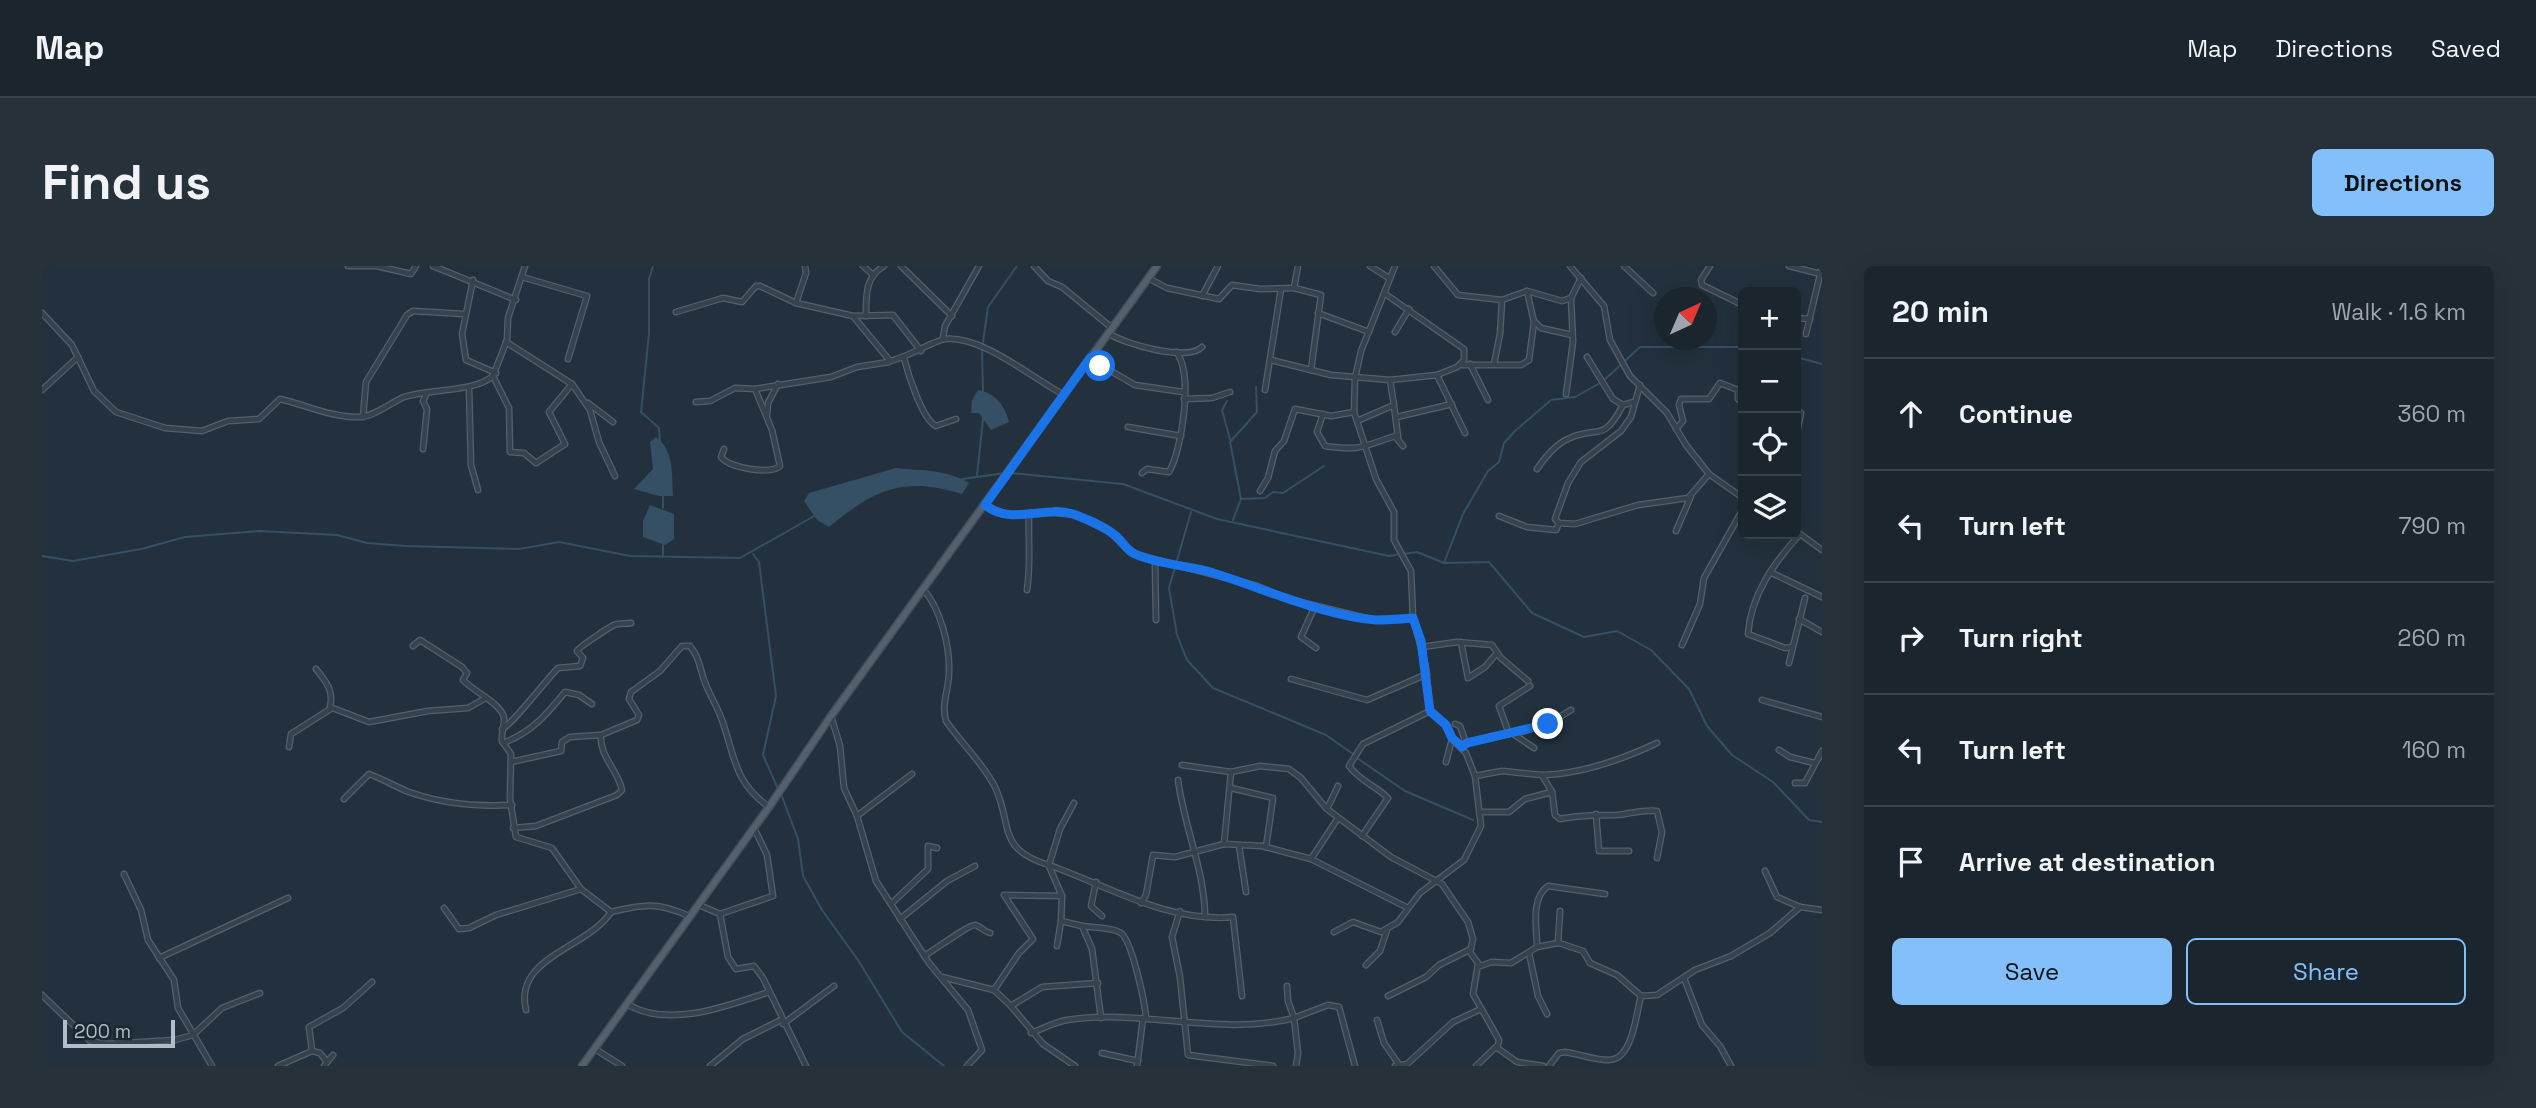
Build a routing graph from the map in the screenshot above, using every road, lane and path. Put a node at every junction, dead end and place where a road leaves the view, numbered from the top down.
1 (348, 266) edge
2 (416, 266) edge
3 (433, 266) edge
4 (525, 266) edge
5 (804, 266) edge
6 (863, 266) edge
7 (884, 266) edge
8 (901, 266) edge
9 (979, 266) edge
10 (1034, 266) edge
11 (1157, 266) edge
12 (1218, 266) edge
13 (1298, 266) edge
14 (1370, 266) edge
15 (1395, 266) edge
16 (1434, 266) edge
17 (1570, 266) edge
18 (1624, 266) edge
19 (1710, 266) edge
20 (1789, 266) edge
21 (1577, 268) edge
22 (1822, 271) edge
23 (872, 274) junction
24 (522, 277) junction
25 (1148, 278) junction
26 (1389, 278) junction
27 (1581, 278) junction
28 (473, 280) junction
29 (1294, 288) junction
30 (1281, 289) junction
31 (1527, 291) junction
32 (1384, 293) junction
33 (1653, 293) dead end
34 (1202, 296) junction
35 (1571, 298) junction
36 (516, 300) junction
37 (1502, 300) junction
38 (1738, 302) edge
39 (796, 303) junction
40 (1409, 309) junction
41 (42, 313) edge
42 (676, 313) dead end
43 (1318, 313) junction
44 (464, 314) junction
45 (853, 316) junction
46 (866, 316) junction
47 (952, 316) junction
48 (1801, 317) edge
49 (1810, 318) junction
50 (1534, 321) junction
51 (1110, 331) junction
52 (1369, 332) junction
53 (1395, 332) dead end
54 (1806, 334) dead end
55 (1572, 335) junction
56 (943, 338) junction
57 (506, 342) junction
58 (1202, 346) dead end
59 (921, 351) junction
60 (1176, 352) junction
61 (78, 357) junction
62 (1587, 357) dead end
63 (904, 358) junction
64 (1090, 358) junction
65 (568, 359) dead end
66 (1271, 360) junction
67 (890, 361) junction
68 (1469, 363) junction
69 (1494, 364) junction
70 (1457, 367) junction
71 (1311, 370) junction
72 (495, 374) junction
73 (1437, 375) junction
74 (1355, 378) junction
75 (1390, 380) junction
76 (572, 384) junction
77 (778, 384) junction
78 (1640, 385) junction
79 (469, 387) junction
80 (755, 389) junction
81 (42, 390) edge
82 (1265, 390) dead end
83 (1738, 390) edge
84 (427, 392) junction
85 (1230, 392) dead end
86 (1566, 394) dead end
87 (1064, 395) junction
88 (1184, 396) junction
89 (1488, 400) dead end
90 (585, 401) junction
91 (1635, 401) junction
92 (696, 402) dead end
93 (1451, 404) junction
94 (1394, 405) junction
95 (1623, 405) junction
96 (1354, 412) junction
97 (1323, 414) junction
98 (363, 417) junction
99 (768, 417) junction
100 (1397, 417) junction
101 (956, 419) dead end
102 (1357, 421) junction
103 (613, 422) dead end
104 (1128, 426) dead end
105 (1676, 429) junction
106 (1465, 433) dead end
107 (1181, 436) junction
108 (1398, 437) junction
109 (1403, 446) dead end
110 (1364, 448) junction
111 (423, 449) dead end
112 (724, 449) dead end
113 (1537, 469) dead end
114 (1142, 473) dead end
115 (1709, 474) junction
116 (615, 476) dead end
117 (478, 490) dead end
118 (1260, 491) dead end
119 (1738, 494) edge
120 (1691, 495) junction
121 (985, 505) junction
122 (1029, 514) junction
123 (1499, 516) dead end
124 (1738, 518) edge
125 (1559, 523) junction
126 (1676, 531) dead end
127 (1801, 535) edge
128 (1794, 539) edge
129 (1822, 550) edge
130 (1155, 561) junction
131 (1772, 573) junction
132 (922, 589) junction
133 (1027, 590) dead end
134 (1822, 597) edge
135 (1805, 598) dead end
136 (1315, 606) junction
137 (1413, 618) junction
138 (1800, 619) junction
139 (1156, 620) dead end
140 (631, 623) dead end
141 (1822, 632) edge
142 (1461, 642) junction
143 (1682, 645) dead end
144 (413, 646) dead end
145 (1792, 647) junction
146 (1422, 648) junction
147 (1316, 649) dead end
148 (1497, 653) junction
149 (1789, 663) dead end
150 (316, 669) dead end
151 (1427, 674) junction
152 (1291, 678) dead end
153 (484, 699) junction
154 (1762, 700) dead end
155 (592, 704) dead end
156 (332, 708) junction
157 (1571, 710) dead end
158 (1430, 711) junction
159 (831, 716) junction
160 (1822, 717) edge
161 (1455, 724) dead end
162 (502, 729) junction
163 (1512, 734) junction
164 (601, 735) junction
165 (1452, 738) junction
166 (503, 743) junction
167 (1657, 743) dead end
168 (1464, 745) junction
169 (289, 747) dead end
170 (1534, 748) dead end
171 (1779, 750) dead end
172 (1822, 751) edge
173 (511, 762) junction
174 (1446, 762) dead end
175 (1815, 763) junction
176 (1182, 765) dead end
177 (1231, 772) junction
178 (912, 774) dead end
179 (1542, 775) junction
180 (1475, 776) junction
181 (1178, 780) dead end
182 (1795, 783) dead end
183 (1338, 786) dead end
184 (1231, 788) junction
185 (1552, 792) junction
186 (344, 799) dead end
187 (1074, 803) dead end
188 (512, 805) junction
189 (769, 807) junction
190 (1326, 808) junction
191 (1481, 812) junction
192 (1596, 814) junction
193 (857, 816) junction
194 (1338, 818) junction
195 (513, 828) junction
196 (754, 828) junction
197 (1362, 836) junction
198 (1224, 844) junction
199 (1239, 846) junction
200 (1266, 847) junction
201 (937, 848) dead end
202 (1197, 851) junction
203 (1629, 851) dead end
204 (1657, 858) dead end
205 (1311, 859) junction
206 (1049, 865) junction
207 (975, 866) dead end
208 (1765, 871) dead end
209 (124, 874) dead end
210 (1096, 882) junction
211 (1438, 882) junction
212 (581, 889) junction
213 (1246, 892) dead end
214 (1605, 894) dead end
215 (1062, 896) junction
216 (288, 898) dead end
217 (1141, 903) junction
218 (698, 904) junction
219 (891, 904) junction
220 (1800, 907) junction
221 (444, 908) dead end
222 (1408, 908) junction
223 (1822, 910) edge
224 (1560, 911) dead end
225 (611, 912) junction
226 (1180, 912) junction
227 (720, 914) junction
228 (1205, 915) junction
229 (689, 916) junction
230 (1102, 916) dead end
231 (900, 919) junction
232 (1061, 921) junction
233 (1082, 926) junction
234 (1387, 929) junction
235 (1334, 932) dead end
236 (990, 933) dead end
237 (1558, 943) junction
238 (1056, 946) dead end
239 (1537, 947) junction
240 (1471, 949) junction
241 (1529, 953) junction
242 (924, 956) junction
243 (159, 958) junction
244 (1478, 964) junction
245 (1366, 965) dead end
246 (941, 977) junction
247 (1684, 978) junction
248 (372, 982) dead end
249 (1098, 983) junction
250 (834, 986) dead end
251 (1287, 986) dead end
252 (993, 990) junction
253 (769, 992) junction
254 (260, 993) dead end
255 (42, 995) edge
256 (1242, 996) dead end
257 (1388, 996) dead end
258 (1641, 996) junction
259 (627, 1003) junction
260 (1011, 1006) junction
261 (1481, 1009) junction
262 (526, 1010) dead end
263 (1547, 1014) dead end
264 (1101, 1018) junction
265 (1144, 1018) junction
266 (1294, 1018) junction
267 (1377, 1020) dead end
268 (1185, 1021) junction
269 (782, 1022) junction
270 (1031, 1033) junction
271 (193, 1035) junction
272 (1496, 1046) junction
273 (594, 1048) junction
274 (312, 1051) junction
275 (1102, 1053) dead end
276 (333, 1055) dead end
277 (326, 1064) edge
278 (1138, 1064) edge
279 (1258, 1065) edge
280 (212, 1066) edge
281 (278, 1066) edge
282 (582, 1066) edge
283 (622, 1066) edge
284 (710, 1066) edge
285 (806, 1066) edge
286 (967, 1066) edge
287 (1075, 1066) edge
288 (1273, 1066) edge
289 (1291, 1066) edge
290 (1296, 1066) edge
291 (1355, 1066) edge
292 (1398, 1066) edge
293 (1476, 1066) edge
294 (1543, 1066) edge
295 (1549, 1066) edge
296 (1731, 1066) edge

1 - 2 street
3 - 28 street
4 - 24 street
5 - 39 street
6 - 23 street
7 - 23 street
8 - 47 street
9 - 47 street
10 - 51 street
11 - 25 main road
12 - 34 street
13 - 29 street
14 - 26 street
15 - 26 street
16 - 37 street
17 - 21 street
18 - 33 street
19 - 38 street
20 - 22 street
21 - 27 street
22 - 49 street
23 - 46 street
24 - 36 street
24 - 65 street
25 - 34 street
25 - 51 main road
26 - 32 street
27 - 35 street
27 - 78 street
28 - 36 street
28 - 44 street
29 - 30 street
29 - 43 street
30 - 34 street
30 - 66 street
31 - 35 street
31 - 37 street
31 - 50 street
32 - 40 street
32 - 52 street
35 - 55 street
36 - 57 street
37 - 69 street
39 - 42 street
39 - 45 street
40 - 53 street
40 - 70 street
41 - 61 street
43 - 52 street
43 - 71 street
44 - 72 street
44 - 98 street
45 - 46 street
45 - 67 street
46 - 59 street
47 - 56 street
48 - 49 street
49 - 54 street
50 - 55 street
50 - 69 street
51 - 60 street
51 - 64 main road
52 - 74 street
55 - 86 street
56 - 59 street
56 - 87 street
57 - 72 street
57 - 76 street
58 - 60 street
59 - 63 street
60 - 88 street
61 - 81 street
61 - 98 street
62 - 95 street
63 - 67 street
63 - 101 street
64 - 87 main road
64 - 88 street
66 - 71 street
66 - 82 street
67 - 77 street
68 - 69 street
68 - 70 street
68 - 89 street
70 - 73 street
71 - 74 street
72 - 76 street
72 - 79 street
73 - 75 street
73 - 93 street
74 - 75 street
74 - 96 street
75 - 94 street
76 - 90 street
77 - 80 street
77 - 99 street
78 - 91 street
78 - 105 street
79 - 84 street
79 - 117 street
80 - 92 street
80 - 99 street
83 - 105 street
84 - 98 street
84 - 111 street
85 - 88 street
87 - 121 main road
88 - 107 street
90 - 103 street
90 - 116 street
91 - 95 street
91 - 125 street
93 - 100 street
93 - 106 street
94 - 100 street
94 - 102 street
95 - 113 street
96 - 97 street
96 - 102 street
97 - 110 street
97 - 118 street
99 - 112 street
100 - 108 street
102 - 110 street
104 - 107 street
105 - 115 street
107 - 114 street
108 - 109 street
108 - 110 street
110 - 137 street
115 - 119 street
115 - 120 street
120 - 125 street
120 - 126 street
121 - 122 street
121 - 132 main road
122 - 130 street
122 - 133 street
123 - 125 street
124 - 143 street
127 - 129 street
128 - 131 street
130 - 136 street
130 - 139 street
131 - 134 street
131 - 145 street
132 - 159 main road
132 - 206 street
135 - 138 street
136 - 137 street
136 - 147 street
137 - 146 street
138 - 141 street
138 - 145 street
140 - 162 street
142 - 146 street
142 - 148 street
142 - 148 street
144 - 153 street
145 - 149 street
146 - 151 street
148 - 163 street
150 - 156 street
151 - 152 street
151 - 158 street
153 - 156 street
153 - 162 street
154 - 160 street
155 - 166 street
156 - 169 street
157 - 163 street
158 - 165 street
158 - 197 street
159 - 189 main road
159 - 193 street
161 - 168 street
162 - 166 street
163 - 168 street
163 - 170 street
164 - 173 street
164 - 189 street
164 - 195 street
165 - 168 street
165 - 174 street
166 - 173 street
167 - 179 street
168 - 180 street
171 - 175 street
172 - 175 street
173 - 188 street
175 - 182 street
176 - 177 street
177 - 184 street
177 - 190 street
178 - 193 street
179 - 180 street
179 - 185 street
180 - 191 street
181 - 202 street
183 - 190 street
184 - 198 street
184 - 200 street
185 - 191 street
185 - 192 street
186 - 188 street
187 - 206 street
188 - 195 street
189 - 196 main road
190 - 194 street
191 - 211 street
192 - 203 street
192 - 204 street
193 - 219 street
194 - 197 street
194 - 205 street
195 - 212 street
196 - 218 main road
196 - 227 street
197 - 211 street
198 - 199 street
198 - 202 street
199 - 200 street
199 - 213 street
200 - 205 street
201 - 219 street
202 - 217 street
202 - 228 street
205 - 222 street
206 - 210 street
206 - 215 street
207 - 231 street
208 - 220 street
209 - 243 street
210 - 217 street
210 - 230 street
211 - 222 street
211 - 240 street
212 - 221 street
212 - 225 street
214 - 239 street
215 - 232 street
215 - 252 street
216 - 243 street
217 - 226 street
218 - 227 street
218 - 229 main road
219 - 231 street
220 - 223 street
220 - 247 street
222 - 234 street
224 - 237 street
225 - 229 street
225 - 262 street
226 - 228 street
226 - 268 street
227 - 253 street
228 - 256 street
229 - 259 main road
231 - 242 street
232 - 233 street
232 - 238 street
233 - 249 street
233 - 265 street
234 - 235 street
234 - 245 street
236 - 242 street
237 - 239 street
237 - 258 street
239 - 241 street
240 - 244 street
240 - 257 street
241 - 244 street
241 - 263 street
242 - 246 street
243 - 271 street
244 - 261 street
246 - 252 street
246 - 286 street
247 - 258 street
247 - 296 street
248 - 274 street
249 - 260 street
249 - 264 street
250 - 269 street
251 - 266 street
252 - 260 street
253 - 259 street
253 - 269 street
254 - 271 street
255 - 271 street
258 - 295 street
259 - 273 main road
260 - 270 street
261 - 272 street
261 - 292 street
264 - 265 street
264 - 270 street
265 - 268 street
265 - 278 street
266 - 268 street
266 - 290 street
266 - 291 street
267 - 292 street
268 - 279 street
269 - 284 street
269 - 285 street
270 - 287 street
271 - 280 street
272 - 293 street
272 - 294 street
273 - 282 main road
273 - 283 street
274 - 277 street
274 - 281 street
275 - 278 street
276 - 277 street
279 - 288 street
289 - 290 street

